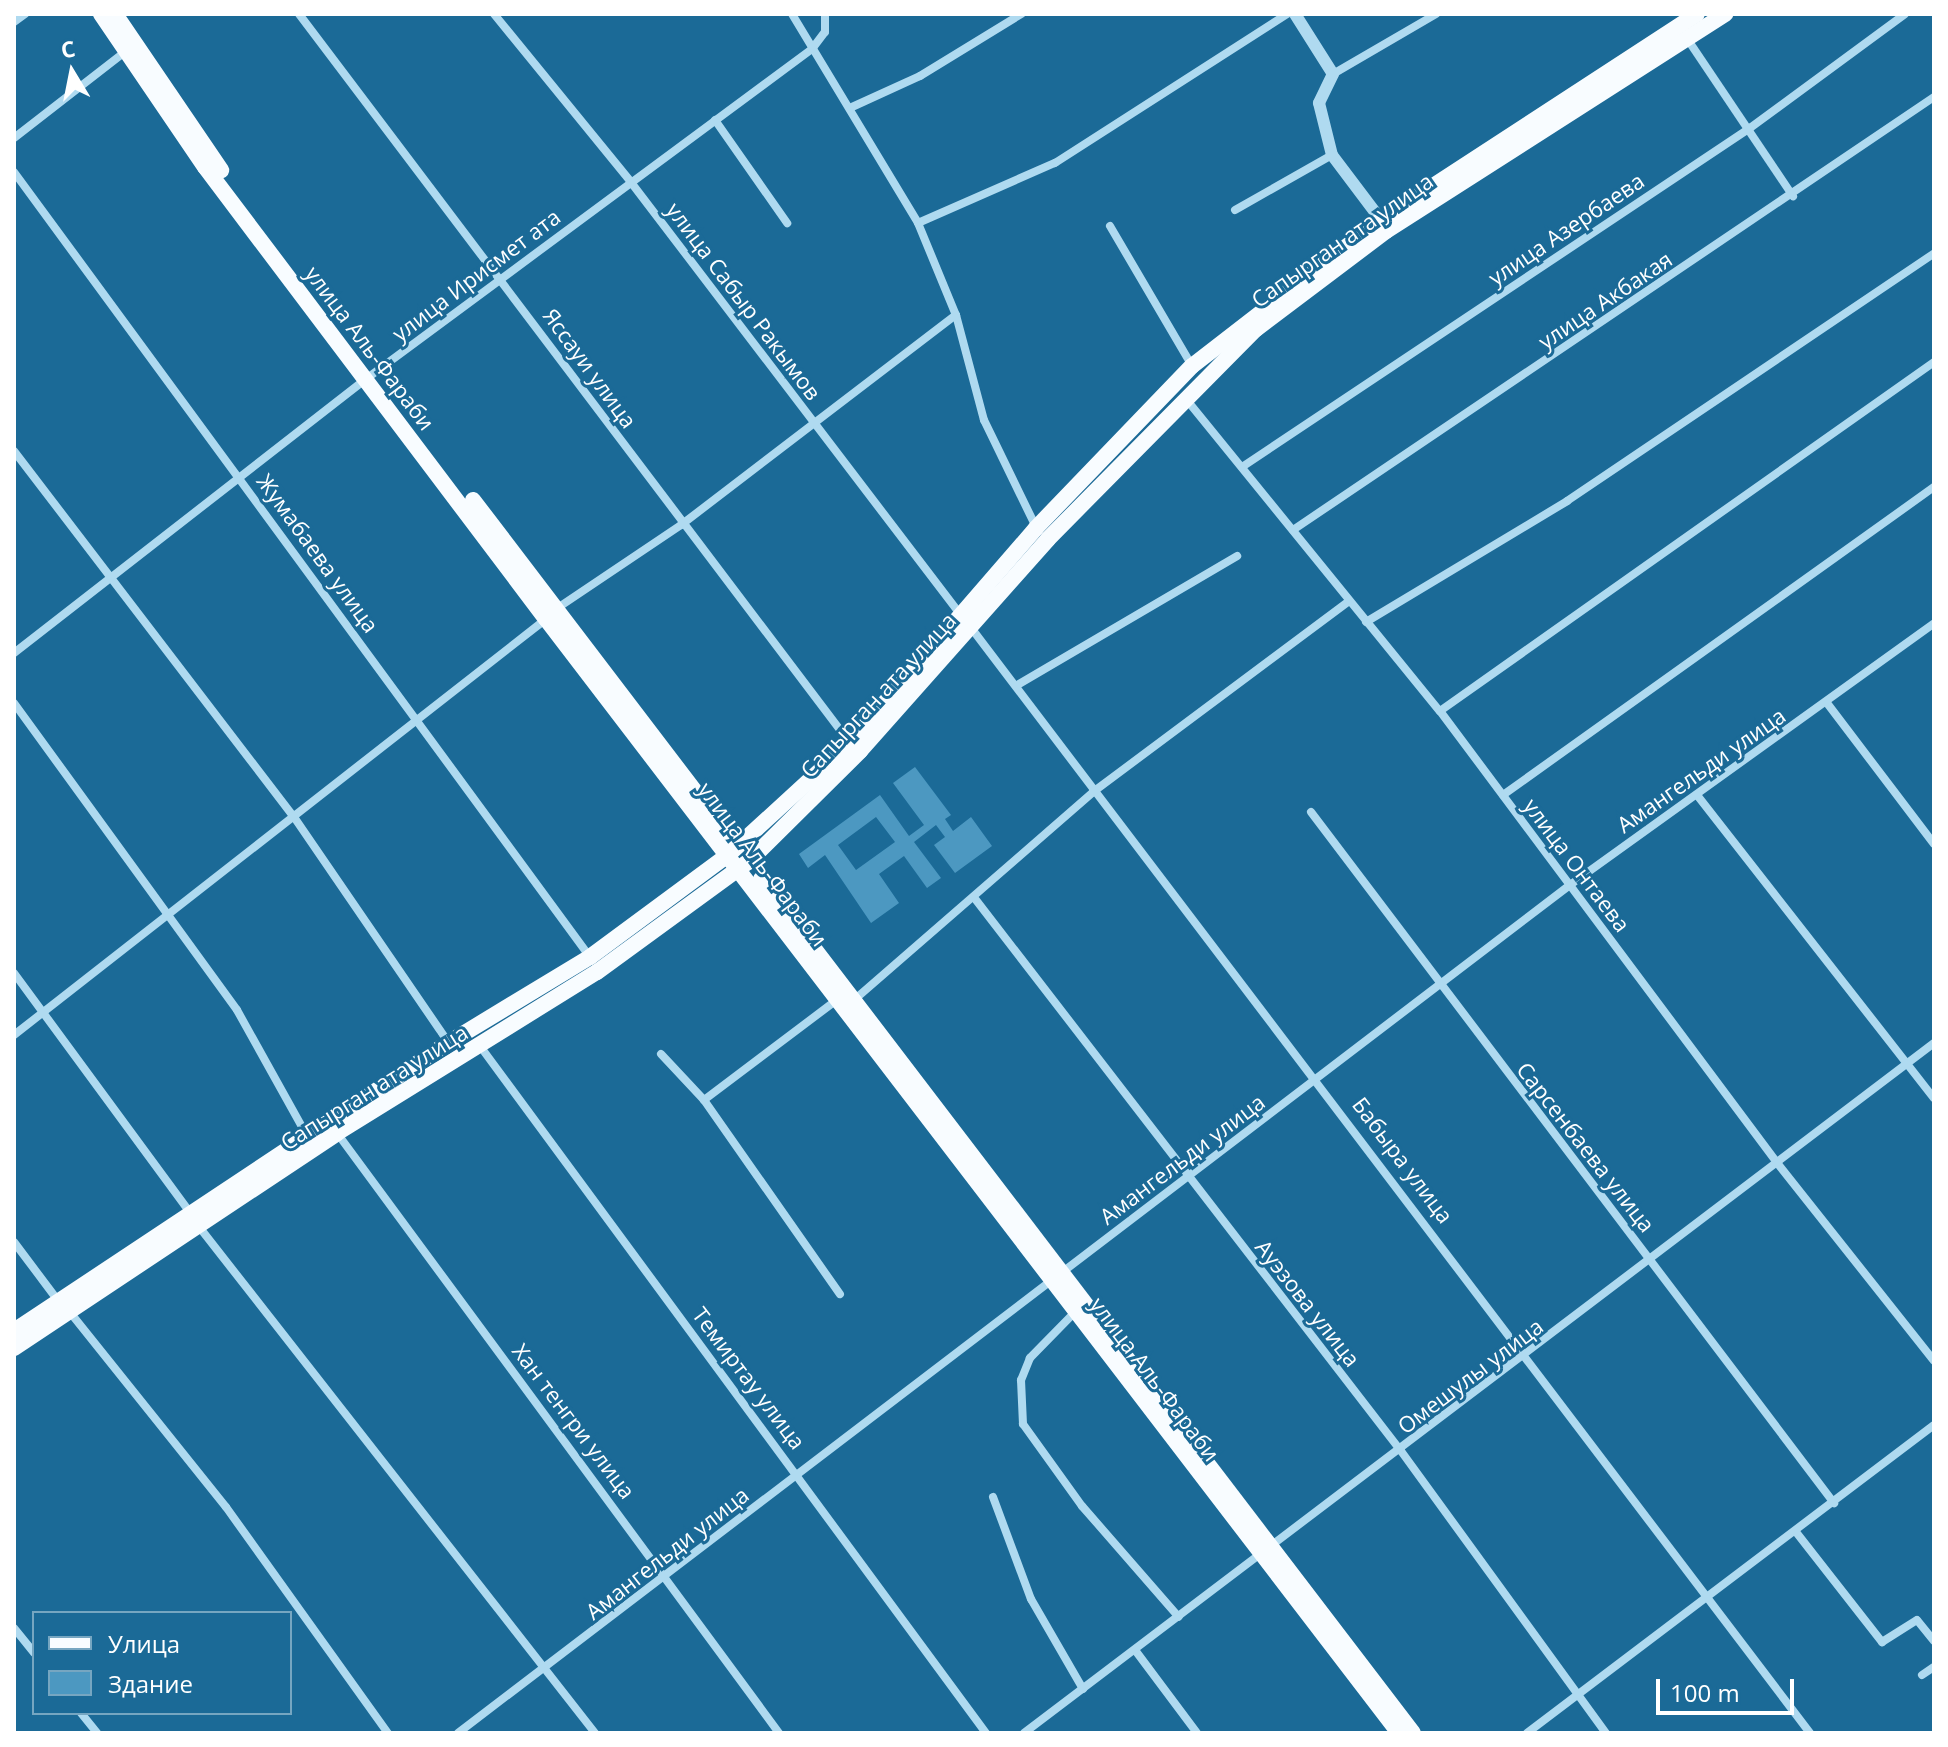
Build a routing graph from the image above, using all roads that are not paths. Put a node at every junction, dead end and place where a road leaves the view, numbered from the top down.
1 (25, 14) edge
2 (101, 14) edge
3 (115, 14) edge
4 (299, 14) edge
5 (494, 14) edge
6 (792, 14) edge
7 (825, 14) edge
8 (1021, 14) edge
9 (1287, 14) edge
10 (1295, 14) edge
11 (1436, 14) edge
12 (1697, 14) edge
13 (1725, 14) edge
14 (1905, 14) edge
15 (14, 22) edge
16 (1683, 34) junction
17 (812, 49) junction
18 (125, 52) junction
19 (1333, 74) junction
20 (1934, 97) edge
21 (852, 107) junction
22 (715, 120) junction
23 (1750, 128) junction
24 (14, 138) edge
25 (1332, 155) junction
26 (14, 172) edge
27 (630, 181) junction
28 (1793, 196) junction
29 (1235, 210) dead end
30 (1381, 220) junction
31 (787, 223) dead end
32 (918, 223) junction
33 (1110, 226) dead end
34 (1934, 253) edge
35 (503, 278) junction
36 (956, 315) junction
37 (1934, 362) edge
38 (1192, 366) junction
39 (370, 375) junction
40 (1184, 397) junction
41 (815, 424) junction
42 (14, 451) edge
43 (1242, 467) junction
44 (243, 478) junction
45 (1934, 487) edge
46 (681, 525) junction
47 (1036, 528) junction
48 (1293, 530) junction
49 (1237, 556) dead end
50 (112, 579) junction
51 (1347, 603) junction
52 (551, 614) junction
53 (966, 621) junction
54 (1366, 622) junction
55 (1934, 623) edge
56 (14, 653) edge
57 (1019, 684) junction
58 (14, 703) edge
59 (1827, 703) junction
60 (1440, 711) junction
61 (417, 722) junction
62 (850, 743) junction
63 (1093, 792) junction
64 (1503, 795) junction
65 (1697, 795) junction
66 (1311, 812) dead end
67 (294, 817) junction
68 (1934, 844) edge
69 (733, 850) junction
70 (744, 865) junction
71 (1570, 885) junction
72 (976, 900) junction
73 (167, 911) junction
74 (590, 957) junction
75 (14, 973) edge
76 (1439, 986) junction
77 (847, 997) junction
78 (44, 1013) junction
79 (14, 1035) edge
80 (448, 1043) junction
81 (1934, 1043) edge
82 (480, 1046) junction
83 (661, 1054) dead end
84 (1908, 1063) junction
85 (1318, 1078) junction
86 (1934, 1098) edge
87 (704, 1100) junction
88 (337, 1133) junction
89 (307, 1136) junction
90 (1778, 1164) junction
91 (1189, 1181) junction
92 (196, 1221) junction
93 (14, 1242) edge
94 (1652, 1261) junction
95 (1055, 1273) junction
96 (840, 1294) dead end
97 (58, 1301) junction
98 (1076, 1311) junction
99 (72, 1313) junction
100 (14, 1331) edge
101 (14, 1348) edge
102 (1529, 1356) junction
103 (1934, 1361) edge
104 (1934, 1425) edge
105 (1401, 1451) junction
106 (798, 1475) junction
107 (993, 1497) dead end
108 (1834, 1503) junction
109 (1796, 1532) junction
110 (1264, 1548) junction
111 (666, 1576) junction
112 (1709, 1600) junction
113 (1179, 1617) junction
114 (14, 1628) edge
115 (1934, 1641) edge
116 (32, 1650) edge
117 (1135, 1650) junction
118 (1934, 1667) edge
119 (546, 1670) junction
120 (1922, 1675) dead end
121 (1083, 1689) junction
122 (1578, 1697) junction
123 (83, 1715) edge
124 (97, 1733) edge
125 (388, 1733) edge
126 (458, 1733) edge
127 (595, 1733) edge
128 (779, 1733) edge
129 (986, 1733) edge
130 (1024, 1733) edge
131 (1197, 1733) edge
132 (1399, 1733) edge
133 (1413, 1733) edge
134 (1527, 1733) edge
135 (1606, 1733) edge
136 (1810, 1733) edge

1 - 15 street
2 - 18 main road, улица Аль-Фараби
3 - 39 main road, улица Аль-Фараби
4 - 35 street, Яссауи улица
5 - 27 street, улица Сабыр Ракымов
6 - 17 street
7 - 17 street
8 - 21 street
9 - 32 street
10 - 19 street
11 - 19 street
12 - 16 main road, Сапырган ата улица
13 - 16 main road, Сапырган ата улица
14 - 23 street, улица Азербаева
16 - 23 street
16 - 30 main road, Сапырган ата улица
16 - 40 main road, Сапырган ата улица
17 - 21 street
17 - 22 street, улица Ирисмет ата
18 - 24 street
18 - 39 main road, улица Аль-Фараби
19 - 25 street
20 - 28 street, улица Акбакая
21 - 32 street
22 - 27 street, улица Ирисмет ата
22 - 31 street
23 - 28 street
23 - 43 street, улица Азербаева
25 - 29 street
25 - 30 street
26 - 44 street, Жумабаева улица
27 - 35 street, улица Ирисмет ата
27 - 41 street, улица Сабыр Ракымов
28 - 48 street, улица Акбакая
30 - 38 main road, Сапырган ата улица
32 - 36 street
33 - 38 street
34 - 54 street
35 - 39 street, улица Ирисмет ата
35 - 46 street, Яссауи улица
36 - 41 street
36 - 47 street
37 - 60 street
38 - 47 main road, Сапырган ата улица
39 - 44 street, улица Ирисмет ата
39 - 52 main road, улица Аль-Фараби
40 - 43 street, улица Онтаева
40 - 53 main road, Сапырган ата улица
41 - 46 street
41 - 53 street, улица Сабыр Ракымов
42 - 50 street
43 - 48 street, улица Онтаева
44 - 50 street, улица Ирисмет ата
44 - 61 street, Жумабаева улица
45 - 64 street
46 - 52 street
46 - 62 street, Яссауи улица
47 - 53 main road, Сапырган ата улица
48 - 51 street, улица Онтаева
49 - 57 street
50 - 56 street, улица Ирисмет ата
50 - 67 street
51 - 54 street, улица Онтаева
51 - 63 street
52 - 61 street
52 - 69 main road, улица Аль-Фараби
53 - 57 street, Бабыра улица
53 - 62 main road, Сапырган ата улица
53 - 70 main road, Сапырган ата улица
54 - 60 street, улица Онтаева
55 - 59 street, Амангельди улица
57 - 63 street, Бабыра улица
58 - 73 street
59 - 65 street, Амангельди улица
59 - 68 street
60 - 64 street, улица Онтаева
61 - 67 street
61 - 74 street, Жумабаева улица
62 - 69 main road, Сапырган ата улица
63 - 72 street
63 - 85 street, Бабыра улица
64 - 71 street, улица Онтаева
65 - 71 street, Амангельди улица
65 - 84 street
66 - 76 street, Сарсенбаева улица
67 - 73 street
67 - 80 street
69 - 70 main road, улица Аль-Фараби
69 - 74 main road, Сапырган ата улица
70 - 77 main road, улица Аль-Фараби
70 - 82 main road, Сапырган ата улица
71 - 76 street, Амангельди улица
71 - 90 street, улица Онтаева
72 - 77 street
72 - 91 street, Ауэзова улица
73 - 78 street
73 - 89 street
74 - 80 main road, Сапырган ата улица
75 - 78 street
76 - 85 street, Амангельди улица
76 - 94 street, Сарсенбаева улица
77 - 87 street
77 - 95 main road, улица Аль-Фараби
78 - 79 street
78 - 92 street
80 - 89 main road, Сапырган ата улица
81 - 84 street, Омешулы улица
82 - 88 main road, Сапырган ата улица
82 - 106 street, Темиртау улица
83 - 87 street
84 - 86 street
84 - 90 street, Омешулы улица
85 - 91 street, Амангельди улица
85 - 102 street, Бабыра улица
87 - 96 street
88 - 92 main road, Сапырган ата улица
88 - 111 street, Хан тенгри улица
89 - 92 main road, Сапырган ата улица
90 - 94 street, Омешулы улица
90 - 103 street, улица Онтаева
91 - 95 street, Амангельди улица
91 - 105 street, Ауэзова улица
92 - 97 main road, Сапырган ата улица
92 - 99 main road, Сапырган ата улица
92 - 119 street
93 - 97 street
94 - 102 street, Омешулы улица
94 - 108 street, Сарсенбаева улица
95 - 98 main road, улица Аль-Фараби
95 - 106 street, Амангельди улица
95 - 110 main road, улица Аль-Фараби
97 - 99 street
97 - 100 main road, Сапырган ата улица
98 - 110 main road, улица Аль-Фараби
98 - 113 street
99 - 101 main road, Сапырган ата улица
99 - 125 street
102 - 105 street, Омешулы улица
102 - 112 street, Бабыра улица
104 - 108 street
105 - 110 street, Омешулы улица
105 - 122 street, Ауэзова улица
106 - 111 street, Амангельди улица
106 - 129 street, Темиртау улица
107 - 121 street
108 - 109 street
109 - 112 street
109 - 115 street
110 - 113 street, Омешулы улица
110 - 132 main road, улица Аль-Фараби
110 - 133 main road, улица Аль-Фараби
111 - 119 street, Амангельди улица
111 - 128 street, Хан тенгри улица
112 - 122 street
112 - 136 street, Бабыра улица
113 - 117 street, Омешулы улица
114 - 116 street
117 - 121 street, Омешулы улица
117 - 131 street
118 - 120 street
119 - 126 street, Амангельди улица
119 - 127 street
121 - 130 street, Омешулы улица
122 - 134 street
122 - 135 street, Ауэзова улица
123 - 124 street

